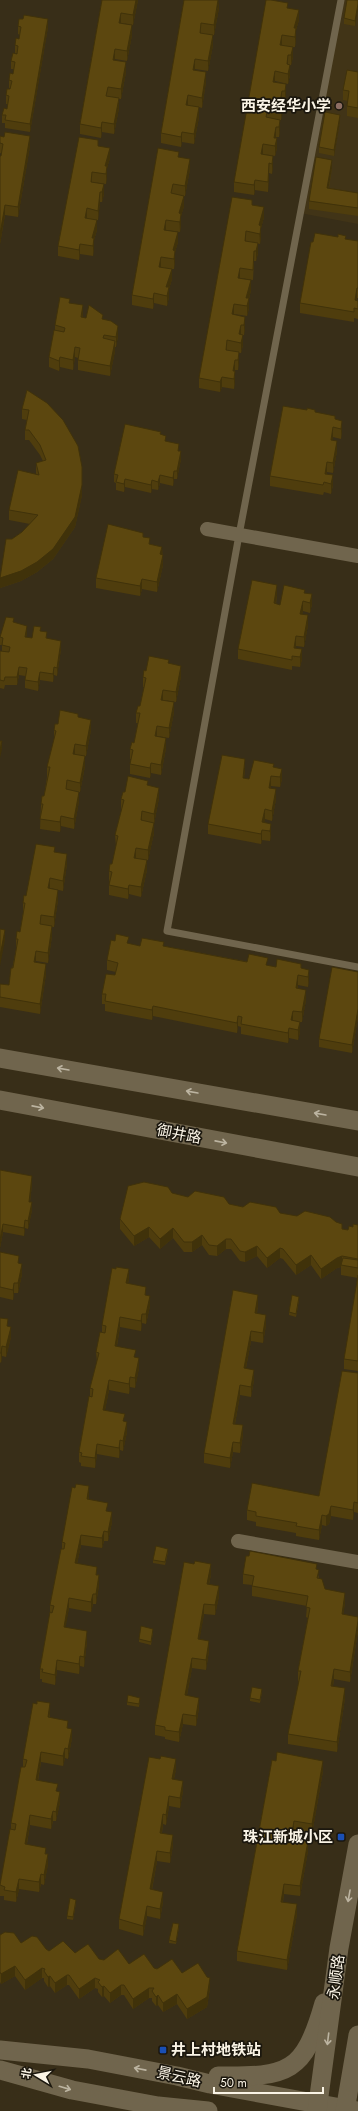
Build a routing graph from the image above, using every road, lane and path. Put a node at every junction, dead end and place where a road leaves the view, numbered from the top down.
1 (341, 0) edge
2 (208, 529) dead end
3 (239, 535) junction
4 (358, 556) edge
5 (358, 967) edge
6 (0, 1058) edge
7 (0, 1100) edge
8 (358, 1121) edge
9 (358, 1167) edge
10 (238, 1541) dead end
11 (358, 1562) edge
12 (358, 1844) edge
13 (340, 1948) junction
14 (358, 2035) edge
15 (0, 2050) edge
16 (0, 2070) edge
17 (177, 2076) junction
18 (318, 2107) edge
19 (166, 2109) edge
20 (349, 2110) edge
21 (208, 2111) edge

1 - 3 lane
2 - 3 street
3 - 4 street
3 - 5 lane
8 -> 6 main road
7 -> 9 main road, 御井路
10 - 11 street
12 -> 13 main road, 永顺路
13 - 17 main road
13 -> 18 main road, 永顺路
14 - 20 main road
17 -> 15 main road, 景云路
16 -> 19 main road, 景云路
17 - 18 main road, 景云路
18 - 20 main road, 景云路
19 - 21 main road, 景云路

